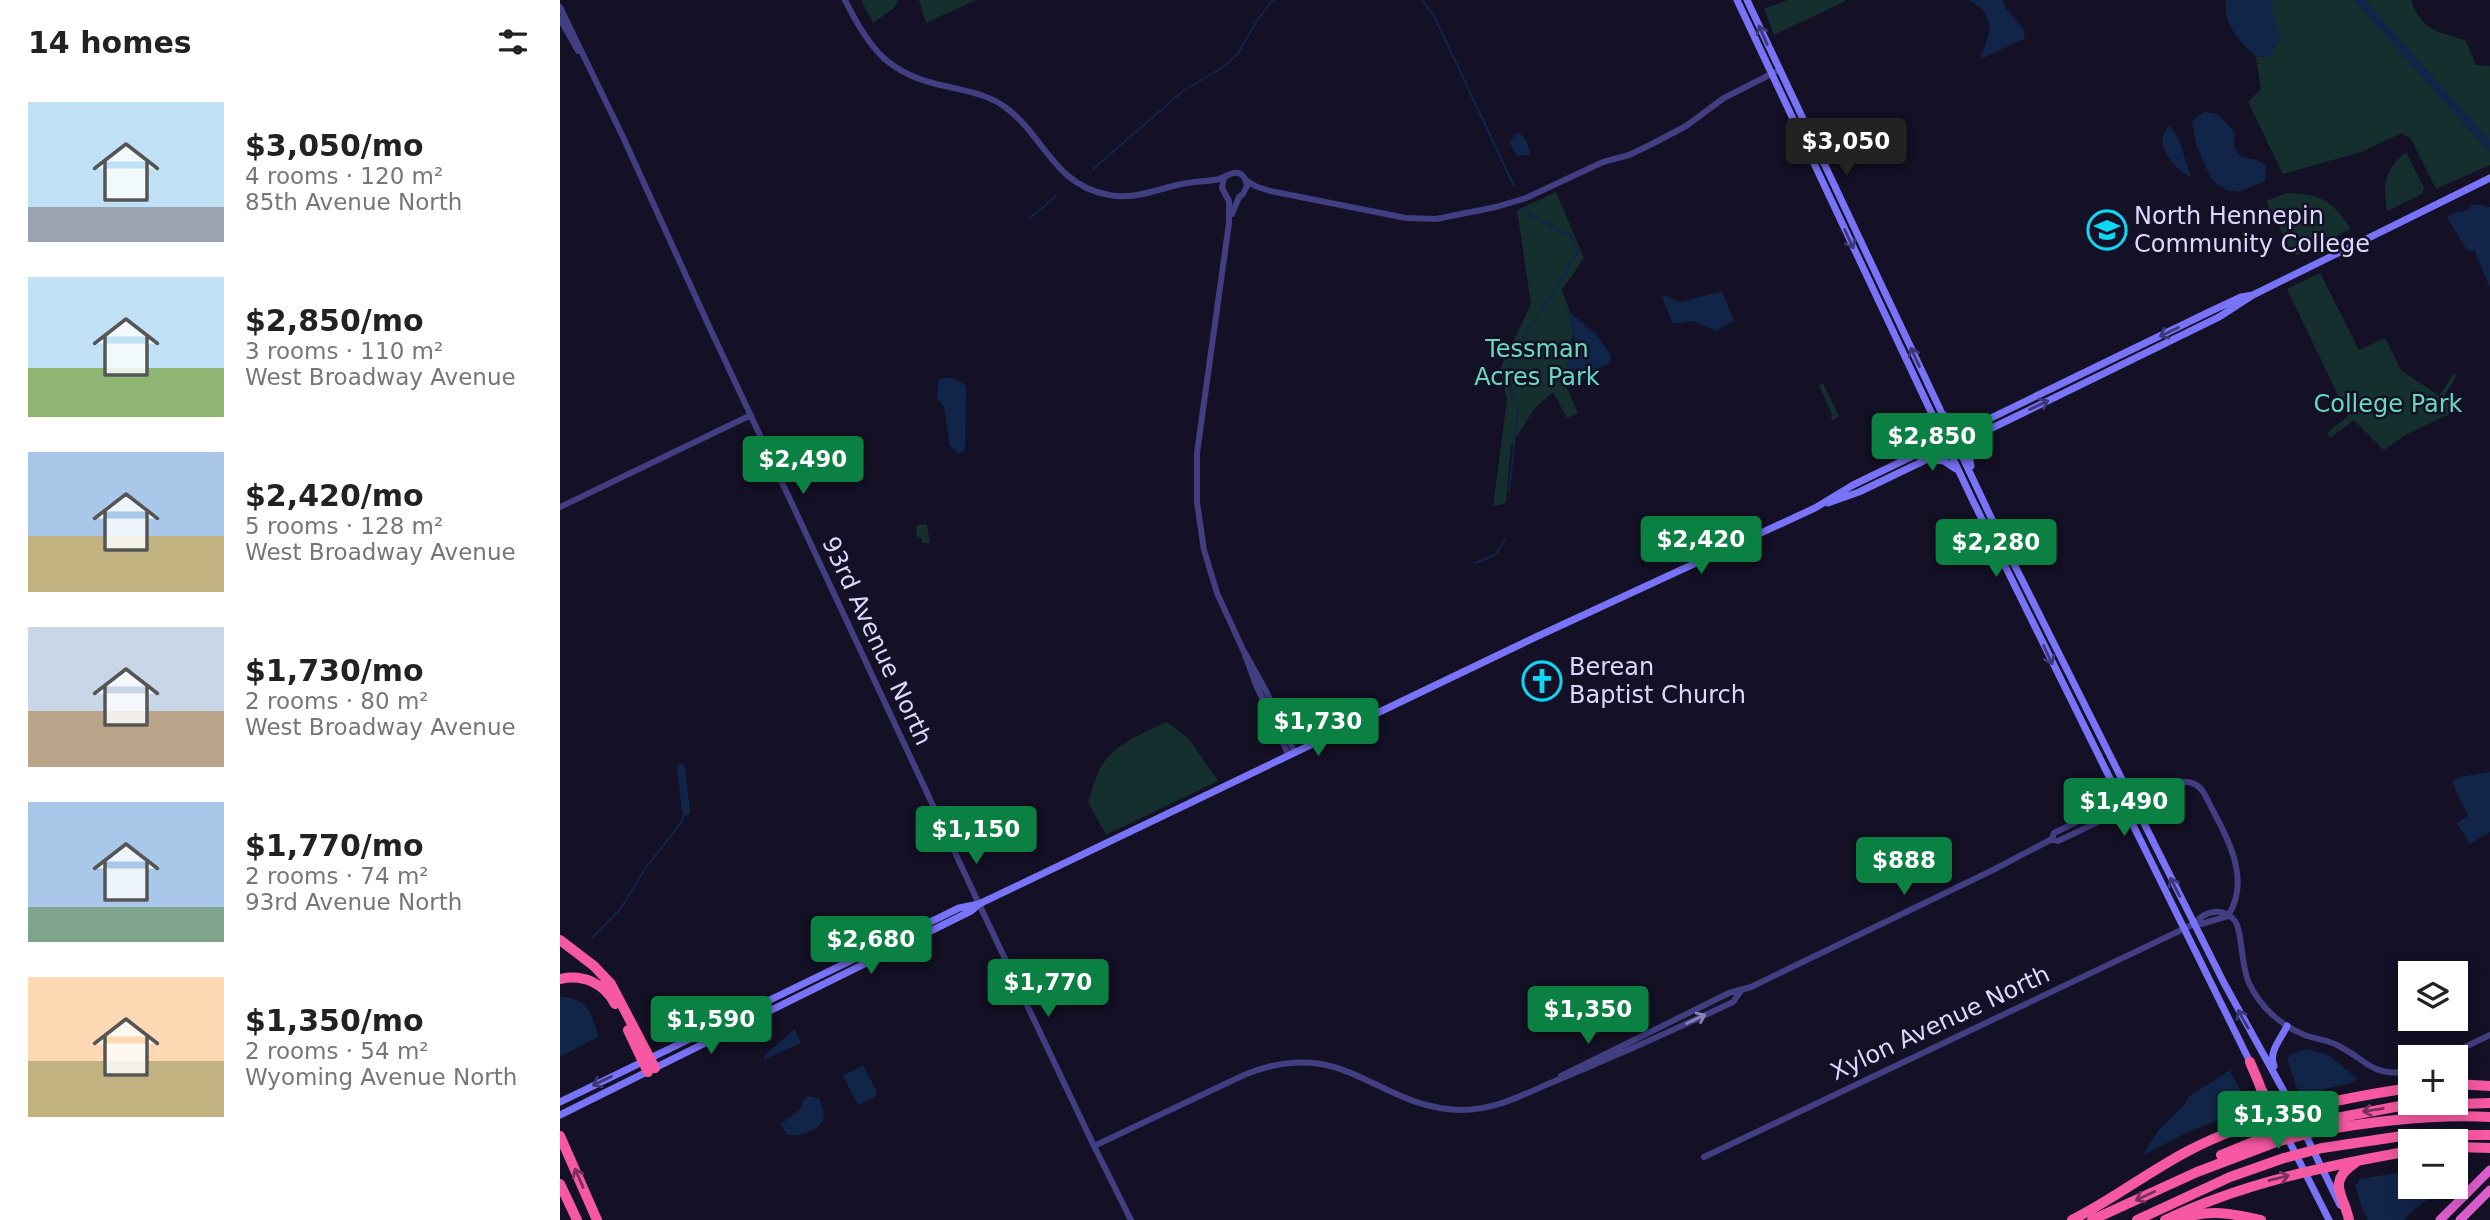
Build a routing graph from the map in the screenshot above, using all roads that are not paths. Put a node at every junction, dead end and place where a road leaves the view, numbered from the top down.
1 (845, 0) edge
2 (1737, 0) edge
3 (1747, 0) edge
4 (560, 7) edge
5 (560, 19) edge
6 (1779, 70) junction
7 (1770, 74) junction
8 (594, 76) junction
9 (1224, 177) junction
10 (2490, 178) edge
11 (1246, 180) junction
12 (1199, 182) junction
13 (1222, 188) junction
14 (1270, 191) junction
15 (1227, 195) junction
16 (1241, 196) junction
17 (1229, 223) junction
18 (2253, 295) junction
19 (1884, 313) junction
20 (2006, 411) junction
21 (1941, 412) junction
22 (751, 415) junction
23 (1981, 434) junction
24 (1953, 437) junction
25 (1945, 441) junction
26 (1957, 445) junction
27 (1949, 449) junction
28 (1916, 455) junction
29 (1920, 463) junction
30 (1959, 471) junction
31 (1822, 504) junction
32 (560, 506) edge
33 (1996, 528) junction
34 (1292, 755) junction
35 (2132, 802) junction
36 (2123, 806) junction
37 (979, 904) junction
38 (2228, 916) junction
39 (2194, 924) junction
40 (2185, 928) junction
41 (560, 933) edge
42 (560, 940) edge
43 (560, 979) edge
44 (625, 1010) junction
45 (2287, 1026) junction
46 (2490, 1035) edge
47 (2281, 1039) junction
48 (2254, 1040) junction
49 (2468, 1046) edge
50 (646, 1059) junction
51 (2250, 1062) junction
52 (651, 1070) junction
53 (2398, 1073) edge
54 (2468, 1085) edge
55 (2490, 1086) edge
56 (2398, 1090) edge
57 (2283, 1091) junction
58 (561, 1101) edge
59 (2490, 1103) edge
60 (2294, 1112) junction
61 (563, 1113) edge
62 (2490, 1117) edge
63 (2278, 1118) junction
64 (2252, 1125) junction
65 (2312, 1128) junction
66 (2490, 1135) edge
67 (560, 1136) edge
68 (1094, 1146) junction
69 (2468, 1148) edge
70 (2490, 1149) edge
71 (2398, 1153) edge
72 (1704, 1157) dead end
73 (2359, 1160) junction
74 (2321, 1167) junction
75 (2490, 1170) edge
76 (2304, 1171) junction
77 (560, 1184) edge
78 (2490, 1190) edge
79 (577, 1220) edge
80 (597, 1220) edge
81 (1131, 1220) edge
82 (2072, 1220) edge
83 (2092, 1220) edge
84 (2137, 1220) edge
85 (2165, 1220) edge
86 (2179, 1220) edge
87 (2261, 1220) edge
88 (2329, 1220) edge
89 (2348, 1220) edge
90 (2440, 1220) edge
91 (2460, 1220) edge

1 - 12 street
2 - 7 main road
6 -> 3 main road
4 - 8 street, 93rd Avenue North
5 - 8 street, 93rd Avenue North
6 - 7 street
21 -> 6 main road
7 - 14 street
7 -> 19 main road
8 - 22 street, 93rd Avenue North
9 - 11 street
9 - 12 street
9 - 13 street
10 - 18 main road
11 - 14 street
11 - 16 street
12 - 13 street
13 - 15 street
14 - 16 street
15 - 16 street
15 - 17 street
16 - 17 street
17 - 34 street
18 -> 20 main road
23 -> 18 main road
19 - 25 main road
19 - 28 main road
20 - 21 main road
20 - 24 main road
21 - 24 main road
22 - 32 street
22 - 37 street, 93rd Avenue North
23 - 26 main road
23 - 33 main road
24 - 25 main road
24 - 26 main road
25 - 27 main road
25 - 28 main road
26 - 27 main road
26 - 33 main road
27 - 29 main road
27 - 30 main road
28 - 31 main road
29 - 30 main road
29 - 31 main road
30 -> 36 main road
31 - 34 main road
33 - 35 main road
34 - 37 main road
35 - 36 street
35 - 38 street
39 -> 35 main road
36 - 40 main road
36 - 68 street
37 - 50 main road
37 - 52 main road
37 - 68 street, 93rd Avenue North
38 - 39 street, Xylon Avenue North
38 - 45 street
39 - 40 street, Xylon Avenue North
48 -> 39 main road
40 - 51 main road
40 - 72 street, Xylon Avenue North
41 - 44 highway
42 - 44 highway
43 - 50 highway
44 - 50 highway
45 - 47 main road
45 - 53 street
46 - 49 street
47 - 48 main road
47 - 57 main road
48 - 57 main road
50 - 52 highway
50 -> 58 main road
51 - 63 main road
51 - 64 highway
52 - 61 main road
54 - 55 highway
56 - 60 highway
57 - 60 main road
59 -> 65 highway
60 - 63 highway
60 - 74 main road
62 - 65 highway
63 - 64 highway
63 - 76 main road
64 - 82 highway
65 -> 83 highway, bridge
66 - 84 highway, bridge
80 -> 67 highway
68 - 81 street, 93rd Avenue North
69 - 70 highway
71 - 73 highway
73 - 74 highway
73 - 89 highway
74 - 76 highway
74 - 89 main road
75 - 90 highway
85 -> 76 highway
76 - 88 main road
77 - 79 highway
78 - 91 highway
86 - 87 highway

